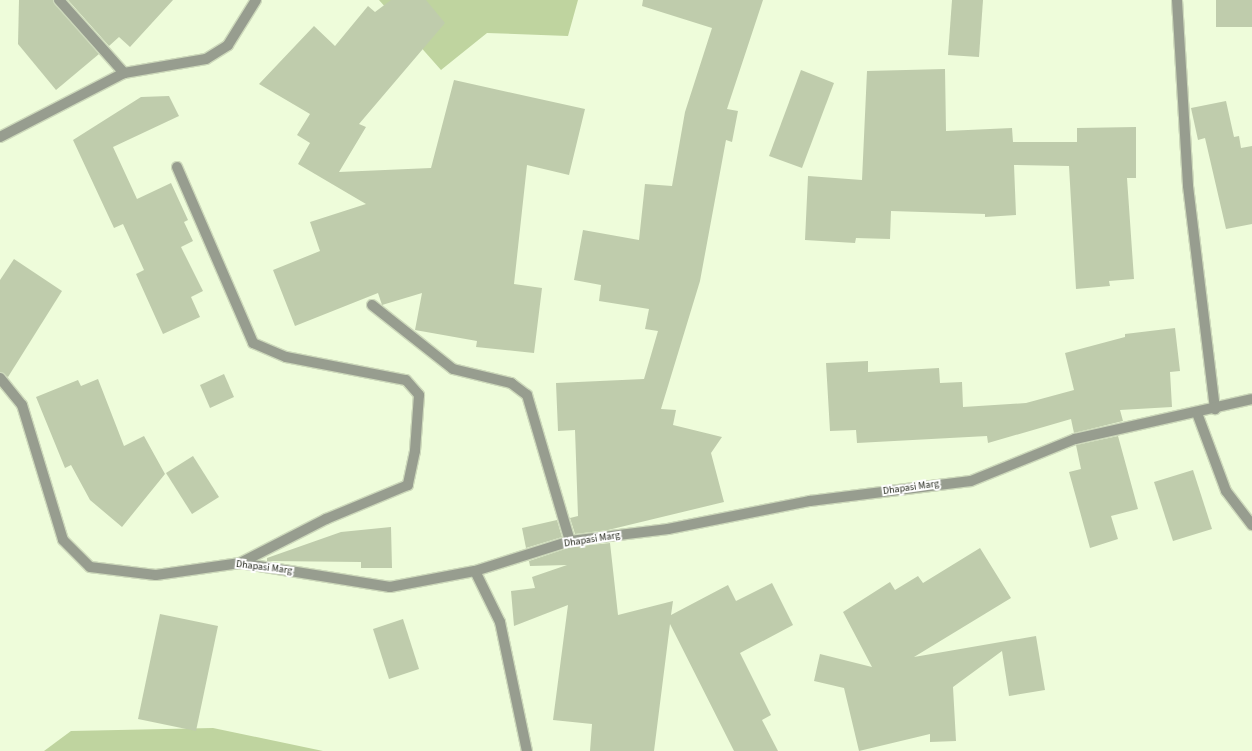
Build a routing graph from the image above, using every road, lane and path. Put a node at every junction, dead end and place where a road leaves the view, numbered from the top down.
1 (59, 0) edge
2 (256, 0) edge
3 (1177, 0) edge
4 (124, 72) junction
5 (0, 137) edge
6 (177, 167) dead end
7 (372, 305) dead end
8 (0, 378) edge
9 (1252, 399) edge
10 (1215, 408) junction
11 (1197, 413) junction
12 (1252, 525) edge
13 (570, 542) junction
14 (240, 563) junction
15 (476, 571) junction
16 (527, 751) edge

1 - 4 street
2 - 4 street
3 - 10 street
4 - 5 street
6 - 14 street
7 - 13 street
8 - 14 street, Dhapasi Marg
9 - 10 street, Dhapasi Marg
10 - 11 street, Dhapasi Marg
11 - 12 street
11 - 13 street, Dhapasi Marg
13 - 15 street, Dhapasi Marg
14 - 15 street, Dhapasi Marg
15 - 16 street

